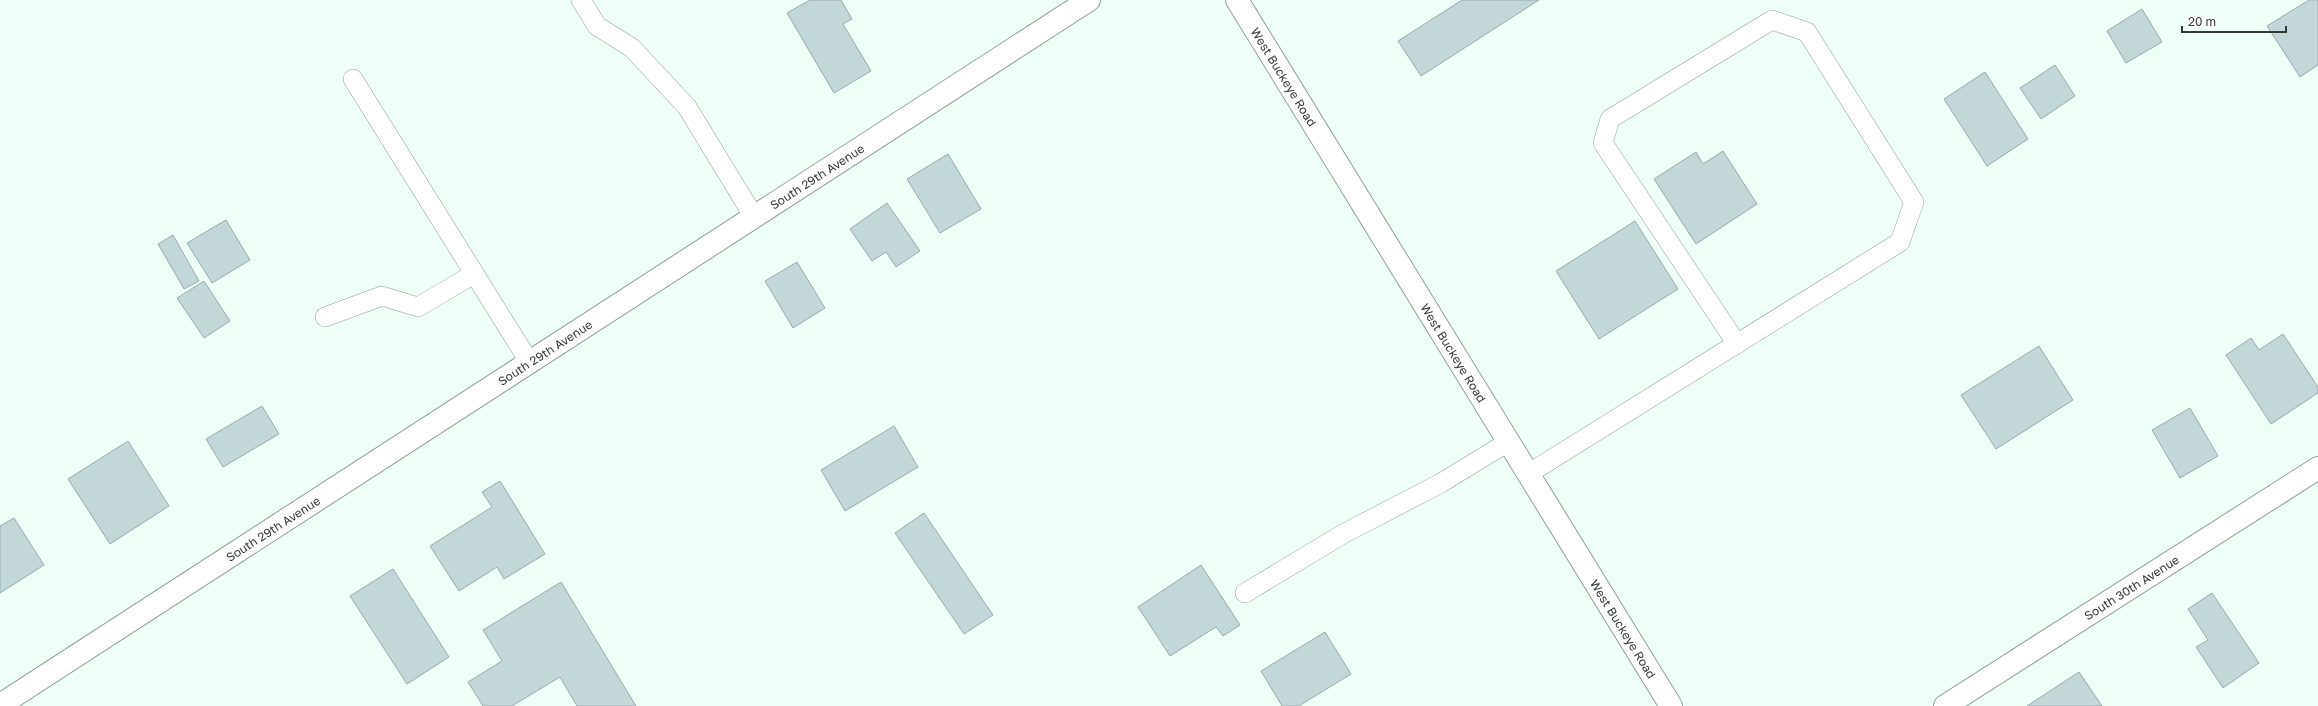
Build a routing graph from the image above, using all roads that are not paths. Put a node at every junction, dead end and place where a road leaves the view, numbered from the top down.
1 (581, 0) edge
2 (1089, 0) edge
3 (1237, 0) edge
4 (353, 78) dead end
5 (754, 217) junction
6 (474, 274) junction
7 (325, 317) dead end
8 (1737, 344) junction
9 (530, 363) junction
10 (1508, 442) junction
11 (2318, 468) edge
12 (1528, 474) junction
13 (1244, 593) dead end
14 (0, 705) edge
15 (1671, 706) edge
16 (1944, 706) edge

1 - 5 lane
2 - 5 street, South 29th Avenue
3 - 10 street, West Buckeye Road
4 - 6 lane
5 - 9 street, South 29th Avenue
6 - 7 lane
6 - 9 lane
8 - 8 lane
8 - 12 lane
9 - 14 street, South 29th Avenue
10 - 12 street, West Buckeye Road
10 - 13 lane
11 - 16 street, South 30th Avenue
12 - 15 street, West Buckeye Road

